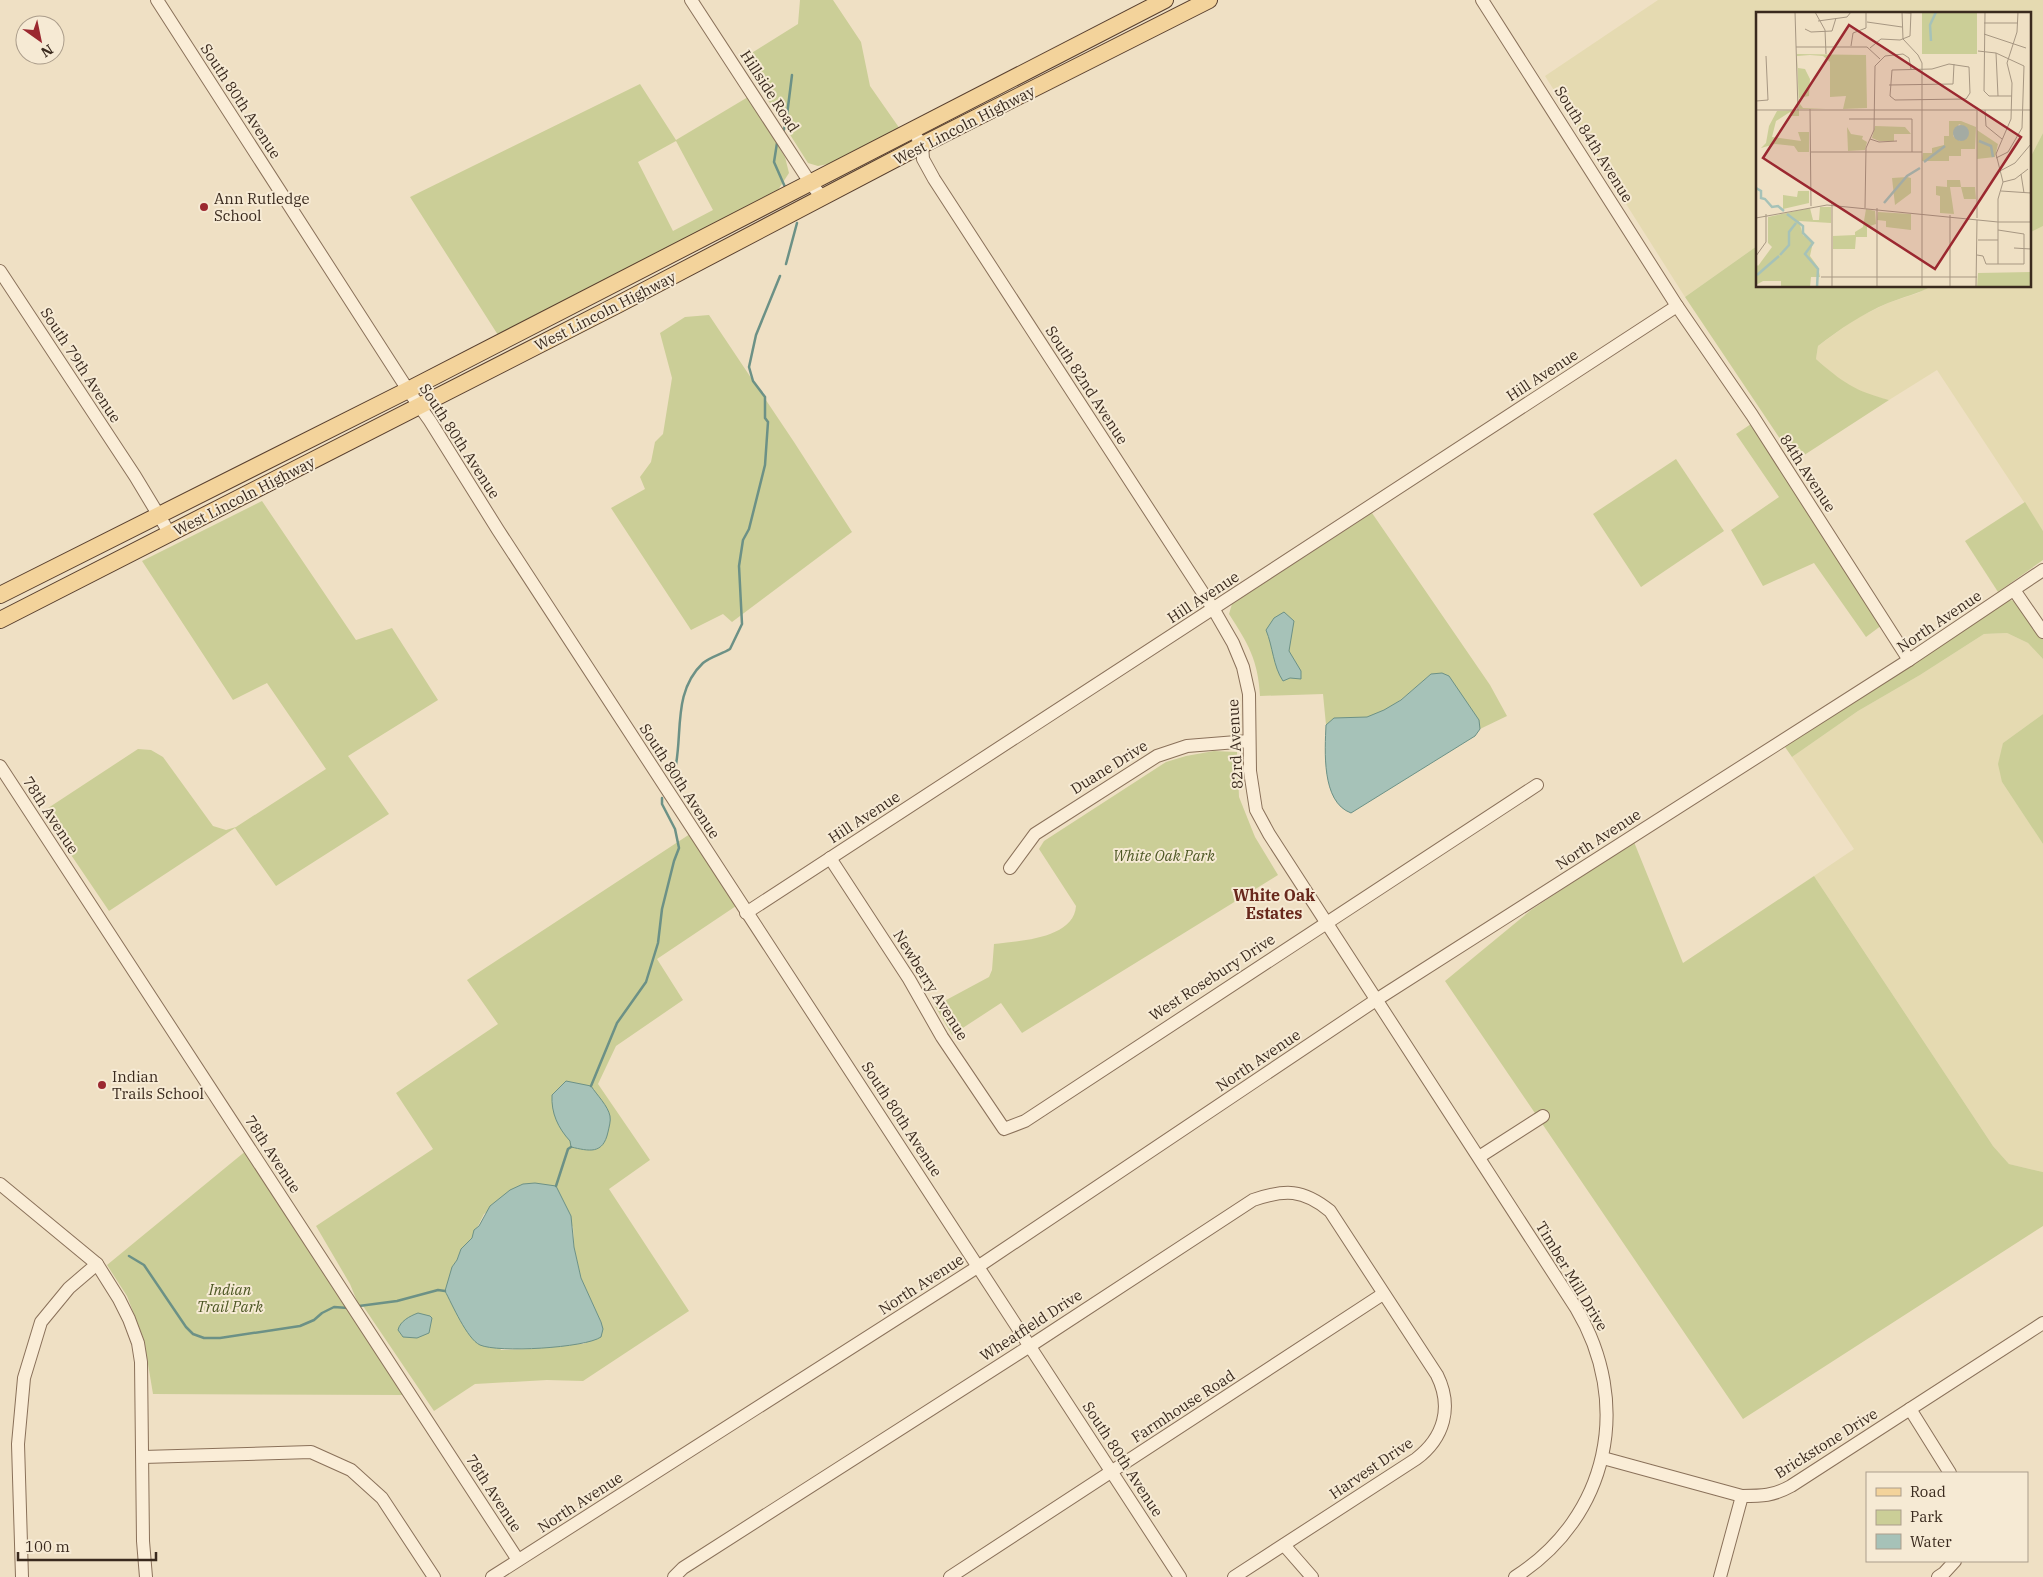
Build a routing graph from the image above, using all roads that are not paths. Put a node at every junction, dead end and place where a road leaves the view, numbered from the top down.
1 (157, 0) edge
2 (691, 0) edge
3 (1165, 0) edge
4 (1209, 0) edge
5 (1482, 0) edge
6 (913, 130) junction
7 (922, 145) junction
8 (811, 184) junction
9 (823, 198) junction
10 (0, 271) edge
11 (1677, 306) junction
12 (408, 390) junction
13 (419, 406) junction
14 (159, 516) junction
15 (170, 534) junction
16 (2043, 570) edge
17 (2014, 590) junction
18 (0, 595) edge
19 (1214, 610) junction
20 (0, 620) edge
21 (2043, 632) edge
22 (1909, 660) junction
23 (1249, 741) junction
24 (0, 766) edge
25 (1537, 784) dead end
26 (830, 858) junction
27 (1010, 868) dead end
28 (746, 913) junction
29 (1326, 922) junction
30 (1376, 1000) junction
31 (1543, 1116) dead end
32 (1004, 1129) joint
33 (1479, 1157) junction
34 (0, 1184) edge
35 (97, 1264) junction
36 (978, 1266) junction
37 (1384, 1294) junction
38 (2043, 1323) edge
39 (1030, 1346) junction
40 (1910, 1409) junction
41 (143, 1457) junction
42 (1603, 1458) junction
43 (1112, 1472) junction
44 (1949, 1472) edge
45 (1742, 1496) junction
46 (1284, 1545) junction
47 (518, 1560) junction
48 (1954, 1562) edge
49 (22, 1577) edge
50 (146, 1577) edge
51 (434, 1577) edge
52 (492, 1577) edge
53 (674, 1577) edge
54 (950, 1577) edge
55 (1180, 1577) edge
56 (1234, 1577) edge
57 (1312, 1577) edge
58 (1515, 1577) edge
59 (1720, 1577) edge
60 (1938, 1577) edge

1 - 12 street, South 80th Avenue
2 - 8 street, Hillside Road
3 - 6 main road, West Lincoln Highway
4 - 7 main road, West Lincoln Highway
5 - 11 street, South 84th Avenue
6 - 7 street, South 82nd Avenue
6 - 8 main road, West Lincoln Highway
7 - 9 main road, West Lincoln Highway
7 - 19 street, South 82nd Avenue
8 - 9 street, Hillside Road
8 - 12 main road, West Lincoln Highway
9 - 13 main road, West Lincoln Highway
10 - 14 street, South 79th Avenue
11 - 19 street, Hill Avenue
11 - 22 street, 84th Avenue
12 - 13 street, South 80th Avenue
12 - 14 main road, West Lincoln Highway
13 - 15 main road, West Lincoln Highway
13 - 28 street, South 80th Avenue
14 - 15 street, South 79th Avenue
14 - 18 main road, West Lincoln Highway
15 - 20 main road, West Lincoln Highway
16 - 17 street, North Avenue
17 - 21 street
17 - 22 street, North Avenue
19 - 23 street, 82rd Avenue
19 - 26 street, Hill Avenue
22 - 30 street, North Avenue
23 - 27 street, Duane Drive
23 - 29 street, 82rd Avenue
24 - 47 street, 78th Avenue
25 - 29 street, West Rosebury Drive
26 - 28 street, Hill Avenue
26 - 32 street, Newberry Avenue
28 - 36 street, South 80th Avenue
29 - 30 street, 82rd Avenue
29 - 32 street, West Rosebury Drive
30 - 33 street, Timber Mill Drive
30 - 36 street, North Avenue
31 - 33 street
33 - 42 street, Timber Mill Drive
34 - 35 street
35 - 41 street
35 - 49 street
36 - 39 street, South 80th Avenue
36 - 47 street, North Avenue
37 - 39 street, Wheatfield Drive
37 - 43 street, Farmhouse Road
37 - 46 street, Harvest Drive
38 - 40 street, Brickstone Drive
39 - 43 street, South 80th Avenue
39 - 53 street, Wheatfield Drive
40 - 44 street
40 - 45 street, Brickstone Drive
41 - 50 street
41 - 51 street
42 - 45 street, Brickstone Drive
42 - 58 street, Timber Mill Drive
43 - 54 street, Farmhouse Road
43 - 55 street, South 80th Avenue
45 - 59 street
46 - 56 street, Harvest Drive
46 - 57 street
47 - 52 street, North Avenue
48 - 60 street

